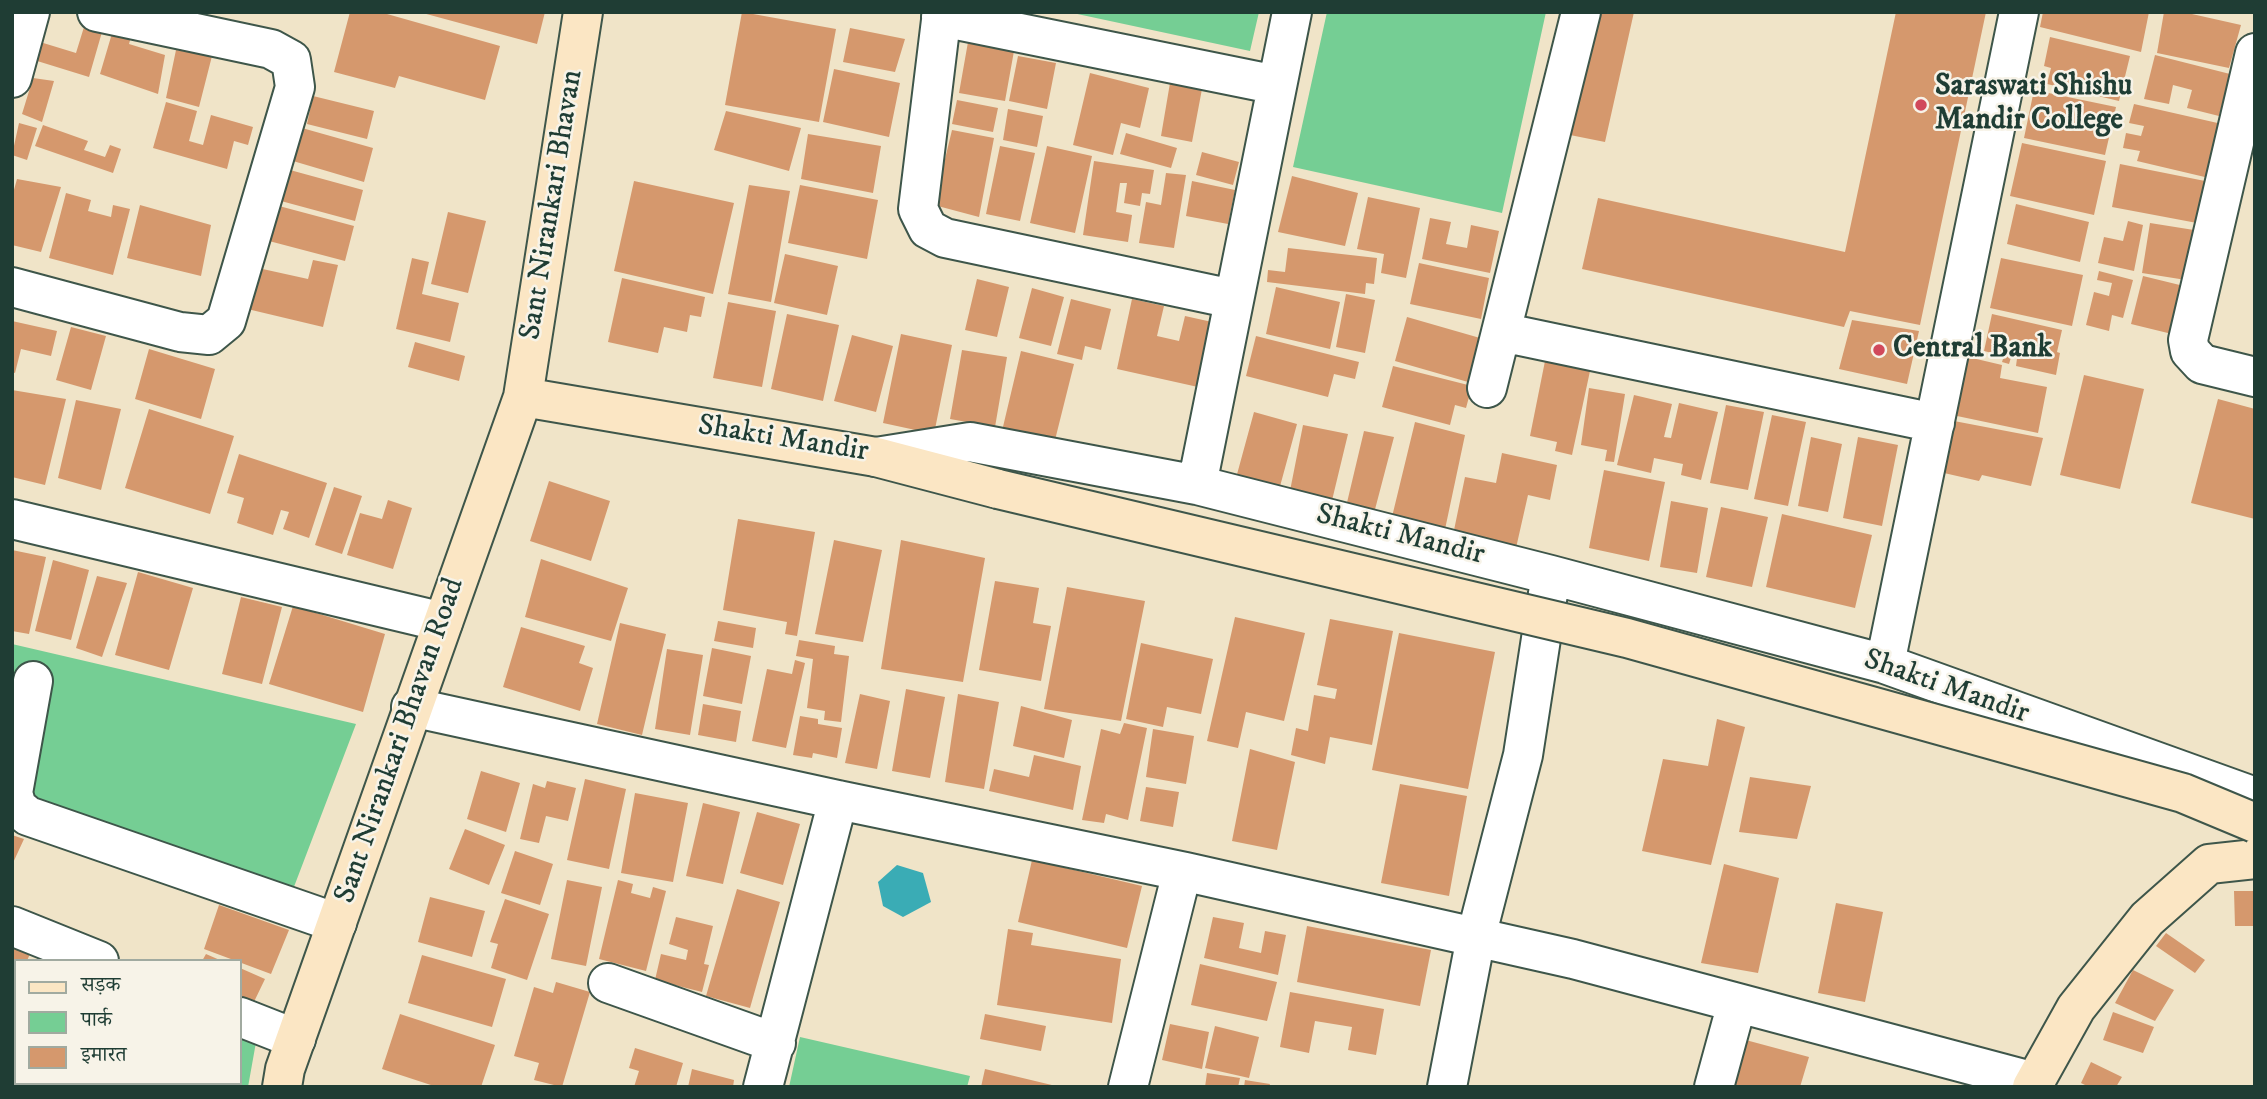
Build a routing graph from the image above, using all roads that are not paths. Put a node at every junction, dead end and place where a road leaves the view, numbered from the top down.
1 (30, 12) edge
2 (97, 12) edge
3 (583, 12) edge
4 (1292, 12) edge
5 (1581, 12) edge
6 (2019, 12) edge
7 (942, 15) edge
8 (2255, 53) edge
9 (12, 78) edge
10 (1277, 85) junction
11 (12, 287) edge
12 (1233, 299) junction
13 (1501, 332) junction
14 (2255, 377) edge
15 (1487, 388) dead end
16 (523, 397) junction
17 (1935, 423) junction
18 (876, 457) junction
19 (1197, 485) junction
20 (12, 519) edge
21 (1551, 575) junction
22 (443, 622) junction
23 (1885, 664) junction
24 (33, 681) dead end
25 (411, 707) junction
26 (2255, 797) edge
27 (838, 800) junction
28 (2255, 823) edge
29 (2255, 859) edge
30 (1182, 872) junction
31 (337, 923) junction
32 (12, 926) edge
33 (1476, 937) junction
34 (94, 959) edge
35 (608, 983) dead end
36 (1737, 1003) junction
37 (242, 1018) edge
38 (296, 1039) junction
39 (776, 1043) junction
40 (2034, 1084) edge
41 (282, 1087) edge
42 (763, 1087) edge
43 (1128, 1087) edge
44 (1447, 1087) edge
45 (1714, 1087) edge

1 - 9 street
2 - 11 street
3 - 16 street, Sant Nirankari Bhavan
4 - 10 street
5 - 13 street
6 - 17 street
7 - 10 street
7 - 12 street
8 - 14 street
10 - 12 street
12 - 19 street
13 - 15 street
13 - 17 street
16 - 18 street, Shakti Mandir
16 - 22 street, Sant Nirankari Bhavan Road
17 - 23 street
18 - 19 street, Shakti Mandir
18 - 28 street, bridge
19 - 21 street, Shakti Mandir
20 - 22 street
21 - 23 street, Shakti Mandir
21 - 33 street
22 - 25 street, Sant Nirankari Bhavan Road
23 - 26 street, Shakti Mandir
24 - 31 street
25 - 27 street
25 - 31 street, Sant Nirankari Bhavan Road
27 - 30 street
27 - 39 street
29 - 40 street
30 - 33 street
30 - 43 street
31 - 38 street, Sant Nirankari Bhavan Road
32 - 34 street
33 - 36 street
33 - 44 street
35 - 39 street
36 - 40 street
36 - 45 street
37 - 38 street
38 - 41 street, Sant Nirankari Bhavan Road
39 - 42 street

